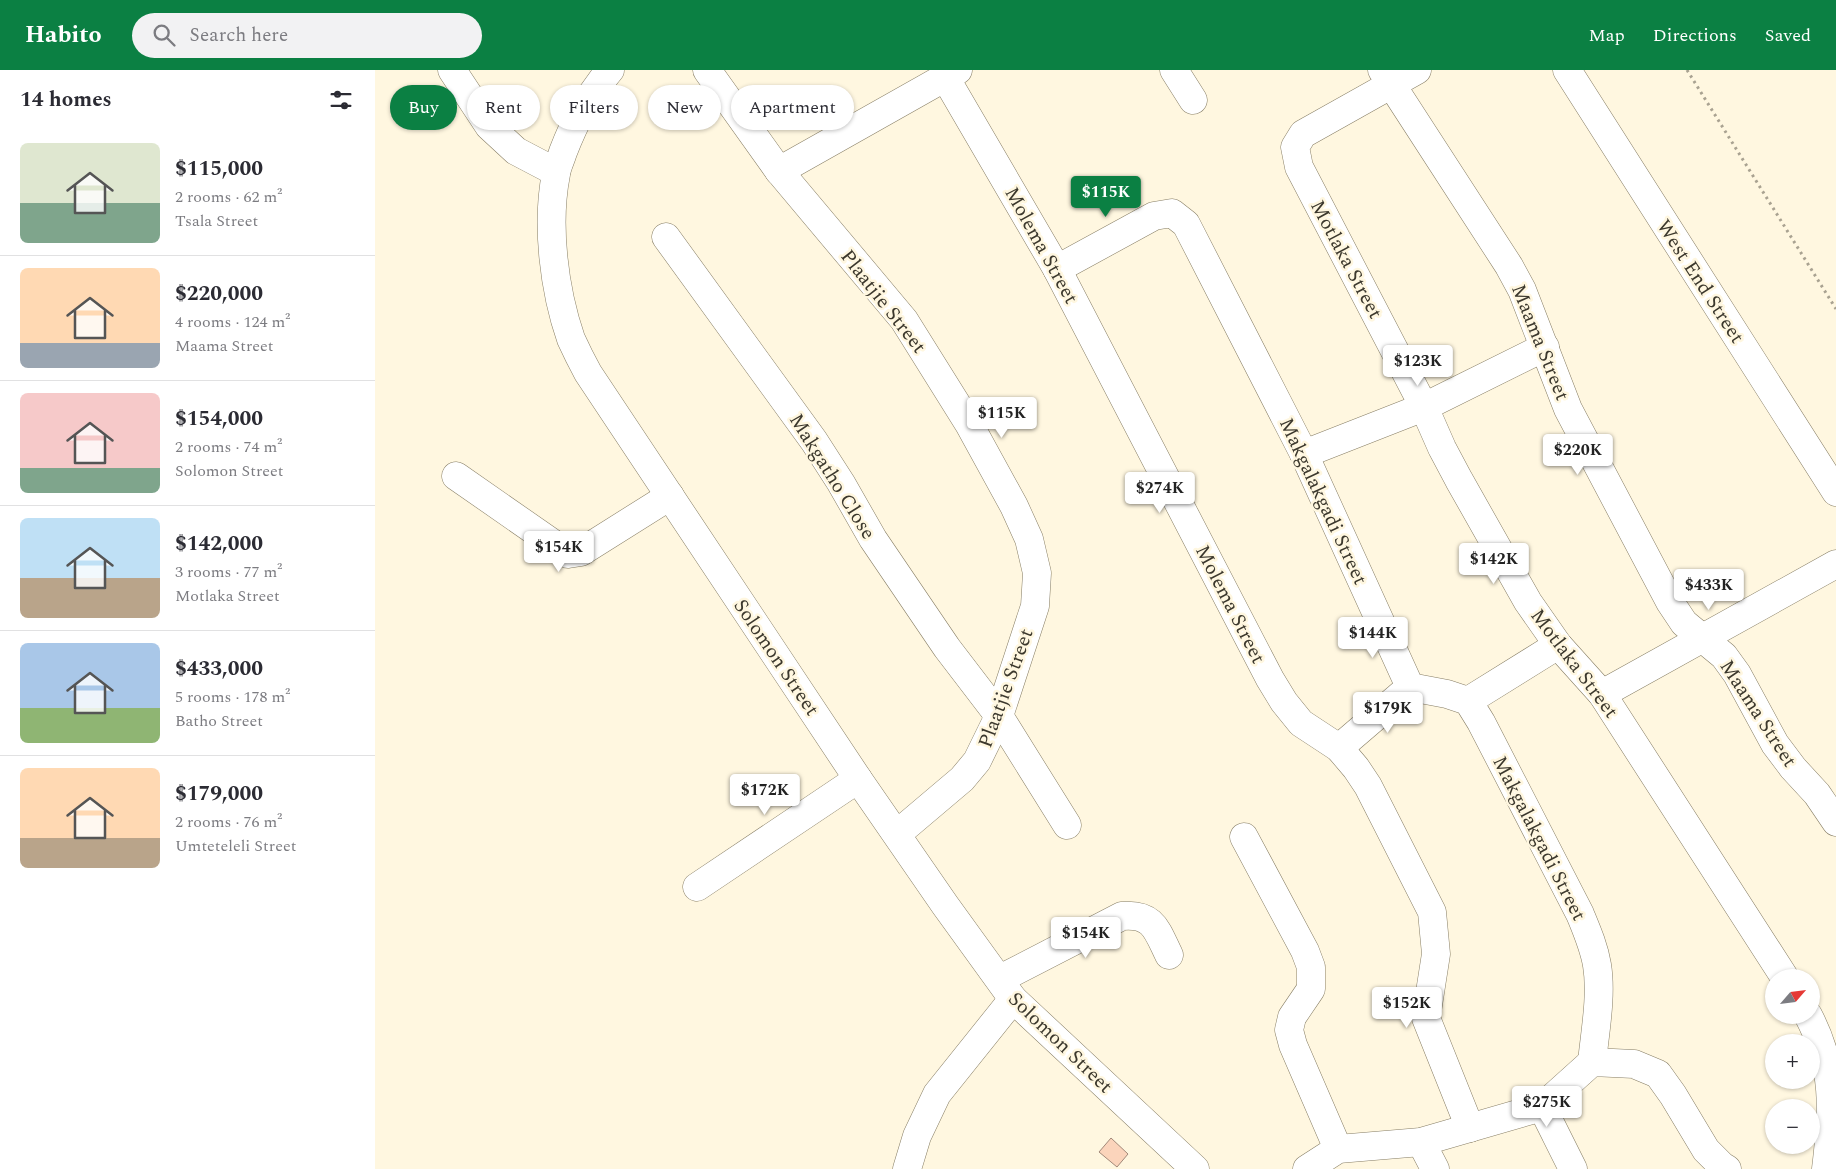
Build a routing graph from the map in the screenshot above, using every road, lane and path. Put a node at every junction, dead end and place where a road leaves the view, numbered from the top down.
1 (452, 70) edge
2 (610, 70) edge
3 (707, 70) edge
4 (1174, 70) edge
5 (1417, 70) edge
6 (1567, 70) edge
7 (1687, 70) edge
8 (951, 74) edge
9 (1386, 77) edge
10 (1193, 100) dead end
11 (779, 171) junction
12 (556, 172) junction
13 (666, 236) dead end
14 (1057, 269) junction
15 (1836, 309) edge
16 (1545, 348) junction
17 (1424, 407) junction
18 (1304, 454) junction
19 (456, 476) dead end
20 (1836, 492) edge
21 (670, 496) junction
22 (1836, 564) edge
23 (1702, 639) junction
24 (1558, 645) junction
25 (1410, 687) junction
26 (1602, 694) junction
27 (1468, 701) junction
28 (999, 716) junction
29 (1339, 748) junction
30 (857, 779) junction
31 (1836, 822) edge
32 (1067, 825) dead end
33 (897, 834) junction
34 (1244, 837) dead end
35 (697, 887) dead end
36 (1169, 955) dead end
37 (1779, 969) edge
38 (1006, 989) junction
39 (1813, 1024) edge
40 (1593, 1062) junction
41 (1542, 1107) junction
42 (1471, 1128) junction
43 (1421, 1142) junction
44 (1338, 1149) junction
45 (907, 1169) edge
46 (1195, 1169) edge
47 (1307, 1169) edge
48 (1435, 1169) edge
49 (1573, 1169) edge
50 (1727, 1169) edge
51 (1826, 1169) edge

1 - 12 street
2 - 12 street, Solomon Street
3 - 11 street, Plaatjie Street
4 - 10 street
5 - 9 street
6 - 20 street, West End Street
7 - 15 path
8 - 11 street
8 - 14 street, Molema Street
9 - 16 street, Maama Street
9 - 17 street, Motlaka Street
11 - 28 street, Plaatjie Street
12 - 21 street, Solomon Street
13 - 28 street, Makgatho Close
14 - 18 street, Makgalakgadi Street
14 - 29 street, Molema Street
16 - 17 street
16 - 23 street, Maama Street
17 - 18 street
17 - 24 street, Motlaka Street
18 - 25 street, Makgalakgadi Street
19 - 21 street
21 - 30 street, Solomon Street
22 - 23 street
23 - 26 street
23 - 31 street, Maama Street
24 - 26 street, Motlaka Street
24 - 27 street
25 - 27 street
25 - 29 street
26 - 37 street, Motlaka Street
27 - 40 street, Makgalakgadi Street
28 - 32 street, Makgatho Close
28 - 33 street, Plaatjie Street
29 - 42 street, Molema Street
30 - 33 street, Solomon Street
30 - 35 street
33 - 38 street, Solomon Street
34 - 44 street
36 - 38 street
38 - 45 street
38 - 46 street, Solomon Street
39 - 51 street
40 - 41 street
40 - 50 street
41 - 42 street
41 - 49 street
42 - 43 street
43 - 44 street
43 - 48 street
44 - 47 street

